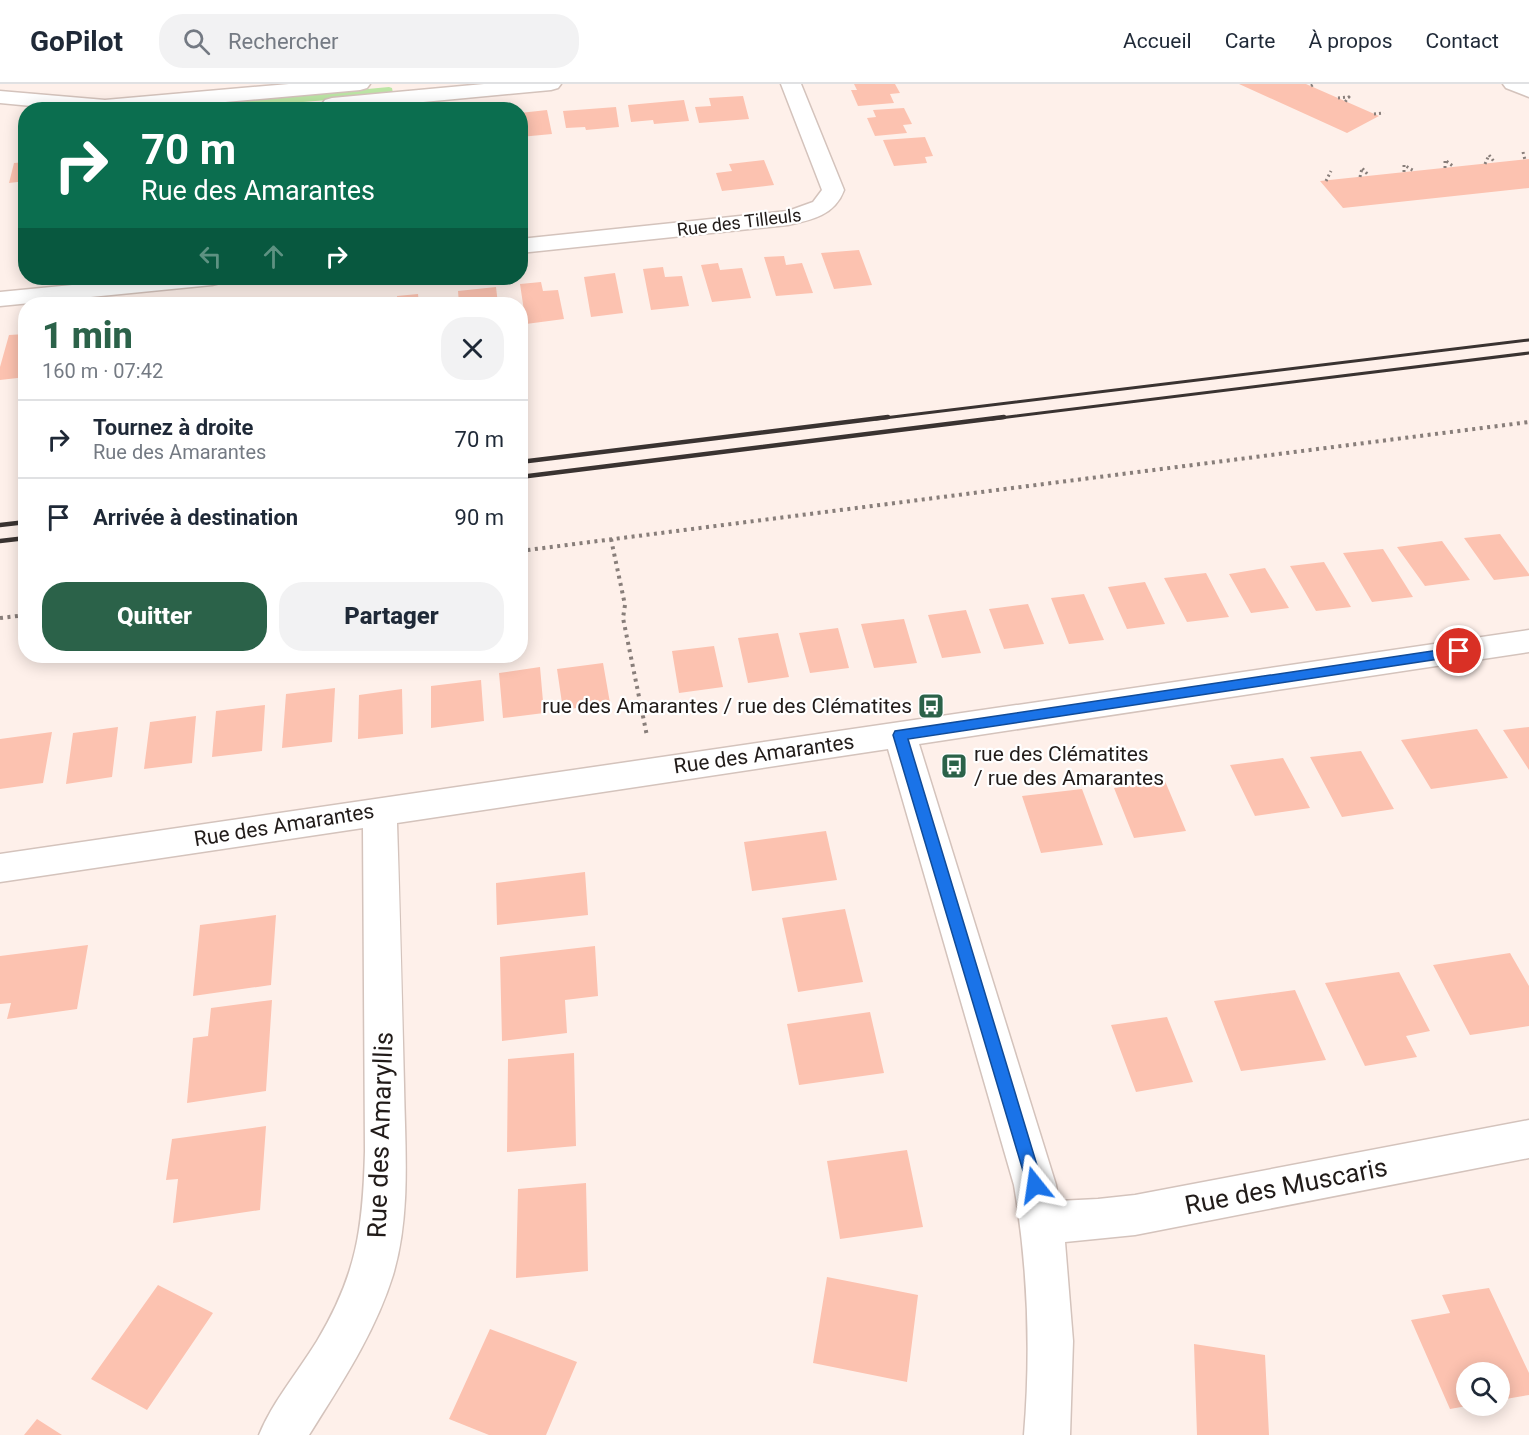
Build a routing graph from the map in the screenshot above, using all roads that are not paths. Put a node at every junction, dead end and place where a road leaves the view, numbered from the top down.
1 (360, 84) edge
2 (551, 84) edge
3 (791, 84) edge
4 (1513, 84) edge
5 (449, 88) edge
6 (1529, 91) edge
7 (0, 98) edge
8 (52, 102) edge
9 (151, 102) edge
10 (334, 102) edge
11 (528, 245) edge
12 (145, 285) edge
13 (29, 297) edge
14 (18, 298) edge
15 (0, 300) edge
16 (1529, 641) edge
17 (900, 735) junction
18 (380, 810) junction
19 (0, 868) edge
20 (1529, 1139) edge
21 (1042, 1222) junction
22 (282, 1435) edge
23 (1047, 1435) edge

1 - 9 street
2 - 5 street
3 - 11 street, Rue des Tilleuls
4 - 6 street
5 - 10 street
7 - 8 street
12 - 13 street
14 - 15 street
16 - 17 street, Rue des Amarantes
17 - 18 street, Rue des Amarantes
17 - 21 street
18 - 19 street, Rue des Amarantes
18 - 22 street, Rue des Amaryllis
20 - 21 street, Rue des Muscaris
21 - 23 street

